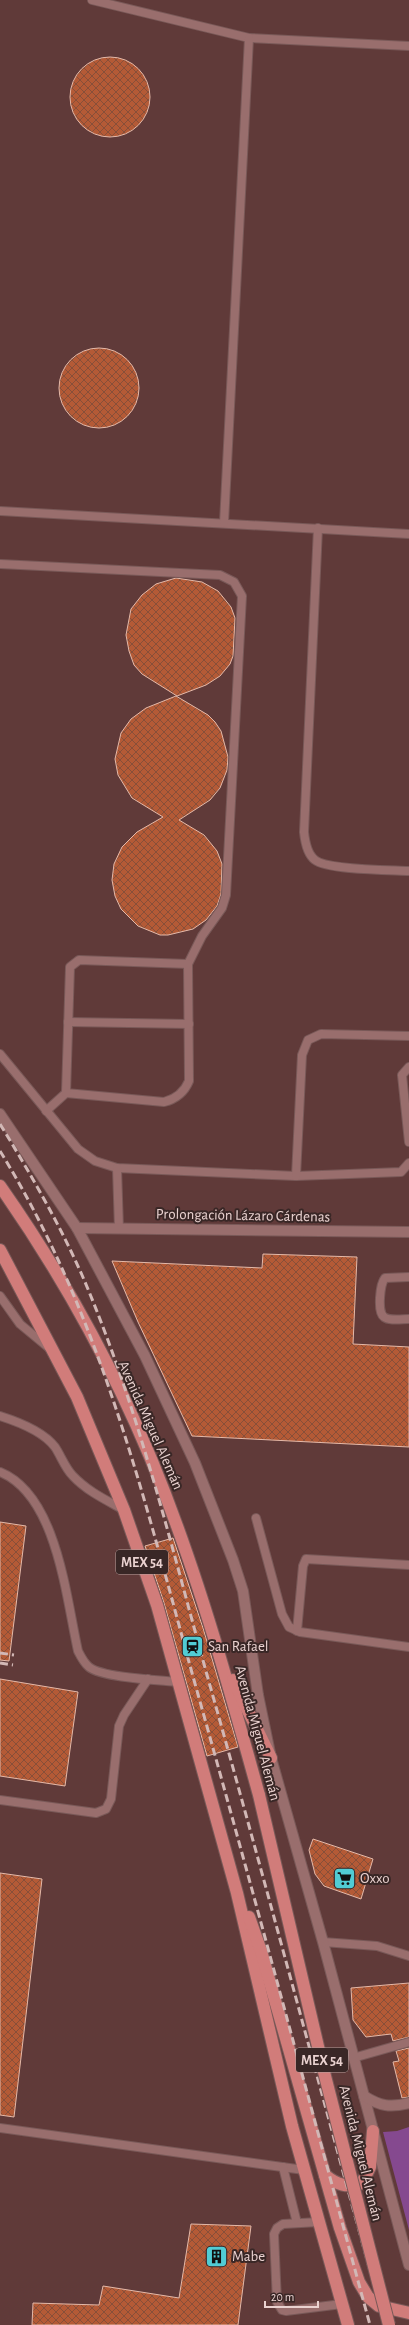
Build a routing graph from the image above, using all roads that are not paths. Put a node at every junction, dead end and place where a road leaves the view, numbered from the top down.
1 (92, 0) edge
2 (249, 38) junction
3 (409, 46) edge
4 (0, 511) edge
5 (224, 523) junction
6 (318, 528) junction
7 (409, 534) edge
8 (0, 564) edge
9 (409, 871) edge
10 (188, 964) junction
11 (68, 1022) junction
12 (189, 1024) junction
13 (409, 1036) edge
14 (0, 1054) edge
15 (409, 1067) edge
16 (66, 1093) junction
17 (46, 1111) junction
18 (0, 1114) edge
19 (409, 1142) edge
20 (409, 1163) edge
21 (117, 1168) junction
22 (296, 1176) junction
23 (0, 1186) edge
24 (76, 1228) junction
25 (119, 1228) junction
26 (409, 1232) edge
27 (0, 1250) edge
28 (409, 1277) edge
29 (0, 1296) edge
30 (409, 1319) edge
31 (54, 1352) junction
32 (0, 1416) edge
33 (0, 1472) edge
34 (124, 1510) junction
35 (256, 1518) dead end
36 (409, 1565) edge
37 (297, 1631) junction
38 (409, 1647) edge
39 (219, 1652) junction
40 (148, 1679) junction
41 (178, 1682) junction
42 (271, 1758) junction
43 (0, 1800) edge
44 (237, 1893) junction
45 (323, 1942) junction
46 (409, 1956) edge
47 (409, 2042) edge
48 (353, 2058) junction
49 (364, 2096) junction
50 (409, 2102) edge
51 (0, 2128) edge
52 (374, 2132) junction
53 (283, 2167) junction
54 (304, 2170) junction
55 (325, 2175) junction
56 (319, 2222) junction
57 (297, 2223) junction
58 (409, 2265) edge
59 (342, 2304) junction
60 (409, 2313) edge
61 (348, 2325) edge
62 (389, 2325) edge

1 - 2 lane
2 - 3 lane
2 - 5 lane
4 - 5 lane
5 - 6 lane
6 - 7 lane
6 - 9 lane
8 - 10 lane
10 - 11 lane
10 - 12 lane
11 - 12 lane
11 - 16 lane
12 - 16 lane
13 - 22 lane
14 - 17 lane
15 - 19 lane
16 - 17 lane
17 - 21 lane
18 - 24 street, Avenida Miguel Alemán
20 - 22 lane
21 - 22 lane
21 - 25 lane
23 - 39 highway, Avenida Miguel Alemán / MEX 54
24 - 25 street, Prolongación Lázaro Cárdenas
24 - 42 street, Avenida Miguel Alemán
25 - 26 street, Prolongación Lázaro Cárdenas
27 - 31 highway, MEX 54
28 - 30 lane
29 - 31 lane
31 - 34 highway, MEX 54
32 - 34 lane
33 - 40 lane
34 - 41 highway, MEX 54
35 - 37 lane
36 - 37 lane
37 - 38 lane
39 - 42 highway
39 - 62 highway, Avenida Miguel Alemán / MEX 54, bridge
40 - 41 lane
40 - 43 lane
41 - 44 highway, MEX 54
42 - 45 street, Avenida Miguel Alemán
44 - 54 highway, MEX 54
44 - 55 highway
45 - 46 lane
45 - 48 street, Avenida Miguel Alemán
47 - 48 lane
48 - 49 street, Avenida Miguel Alemán
49 - 50 street
49 - 52 street, Avenida Miguel Alemán
51 - 53 lane
52 - 55 highway
52 - 58 street, Avenida Miguel Alemán
53 - 54 lane
53 - 57 lane
54 - 56 highway, MEX 54
55 - 60 highway
56 - 57 lane
56 - 59 highway, MEX 54
57 - 59 lane
59 - 61 highway, MEX 54

